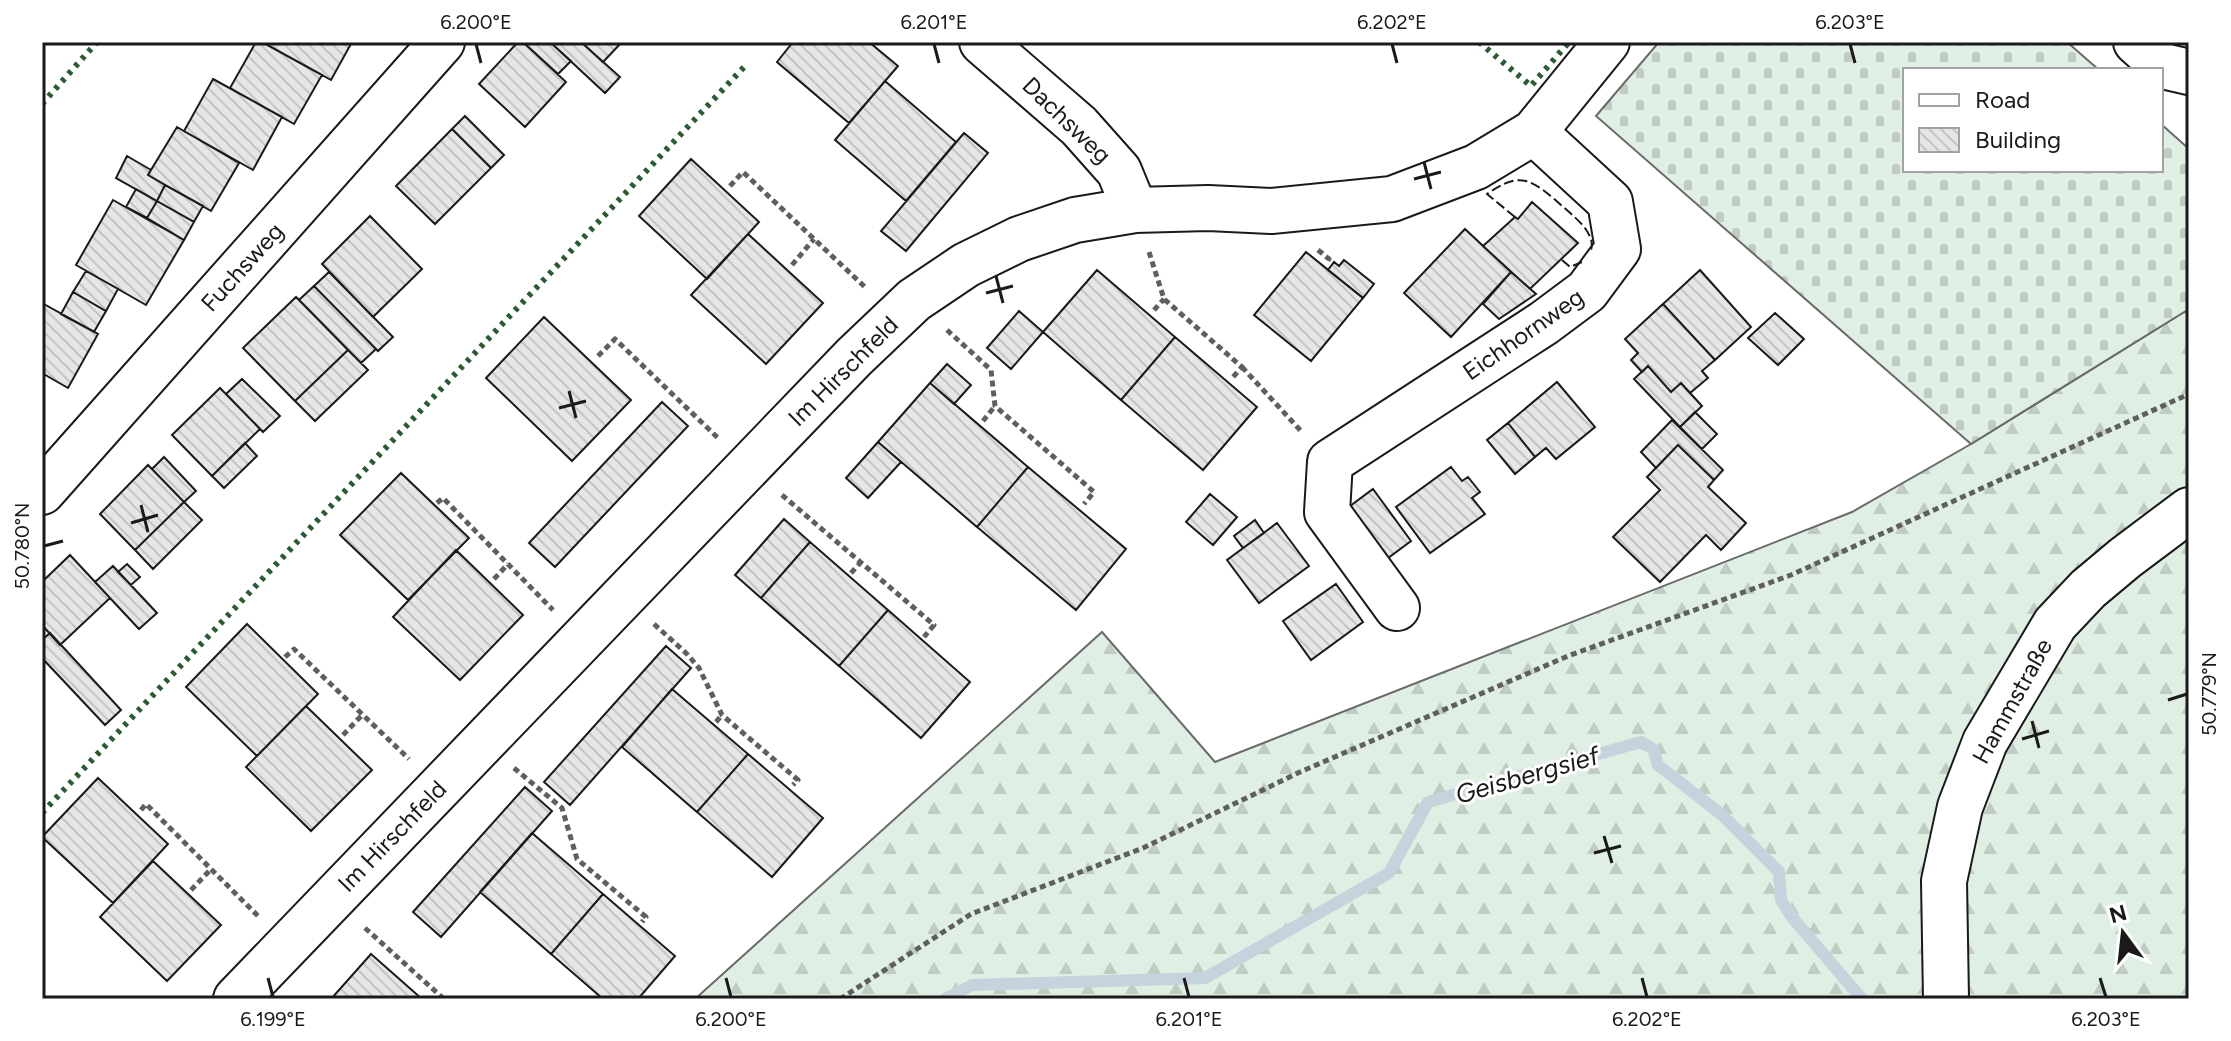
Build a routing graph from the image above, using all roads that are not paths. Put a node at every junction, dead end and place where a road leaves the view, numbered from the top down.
1 (442, 42) edge
2 (982, 42) edge
3 (1607, 42) edge
4 (2136, 42) edge
5 (2189, 72) edge
6 (1534, 132) junction
7 (1135, 210) junction
8 (42, 492) edge
9 (2189, 510) edge
10 (1397, 608) dead end
11 (236, 999) edge
12 (1946, 999) edge

1 - 8 street, Fuchsweg
2 - 7 street, Dachsweg
3 - 6 street, Im Hirschfeld
4 - 5 street
6 - 7 street, Im Hirschfeld
6 - 10 street, Eichhornweg
7 - 11 street, Im Hirschfeld
9 - 12 street, Hammstraße

